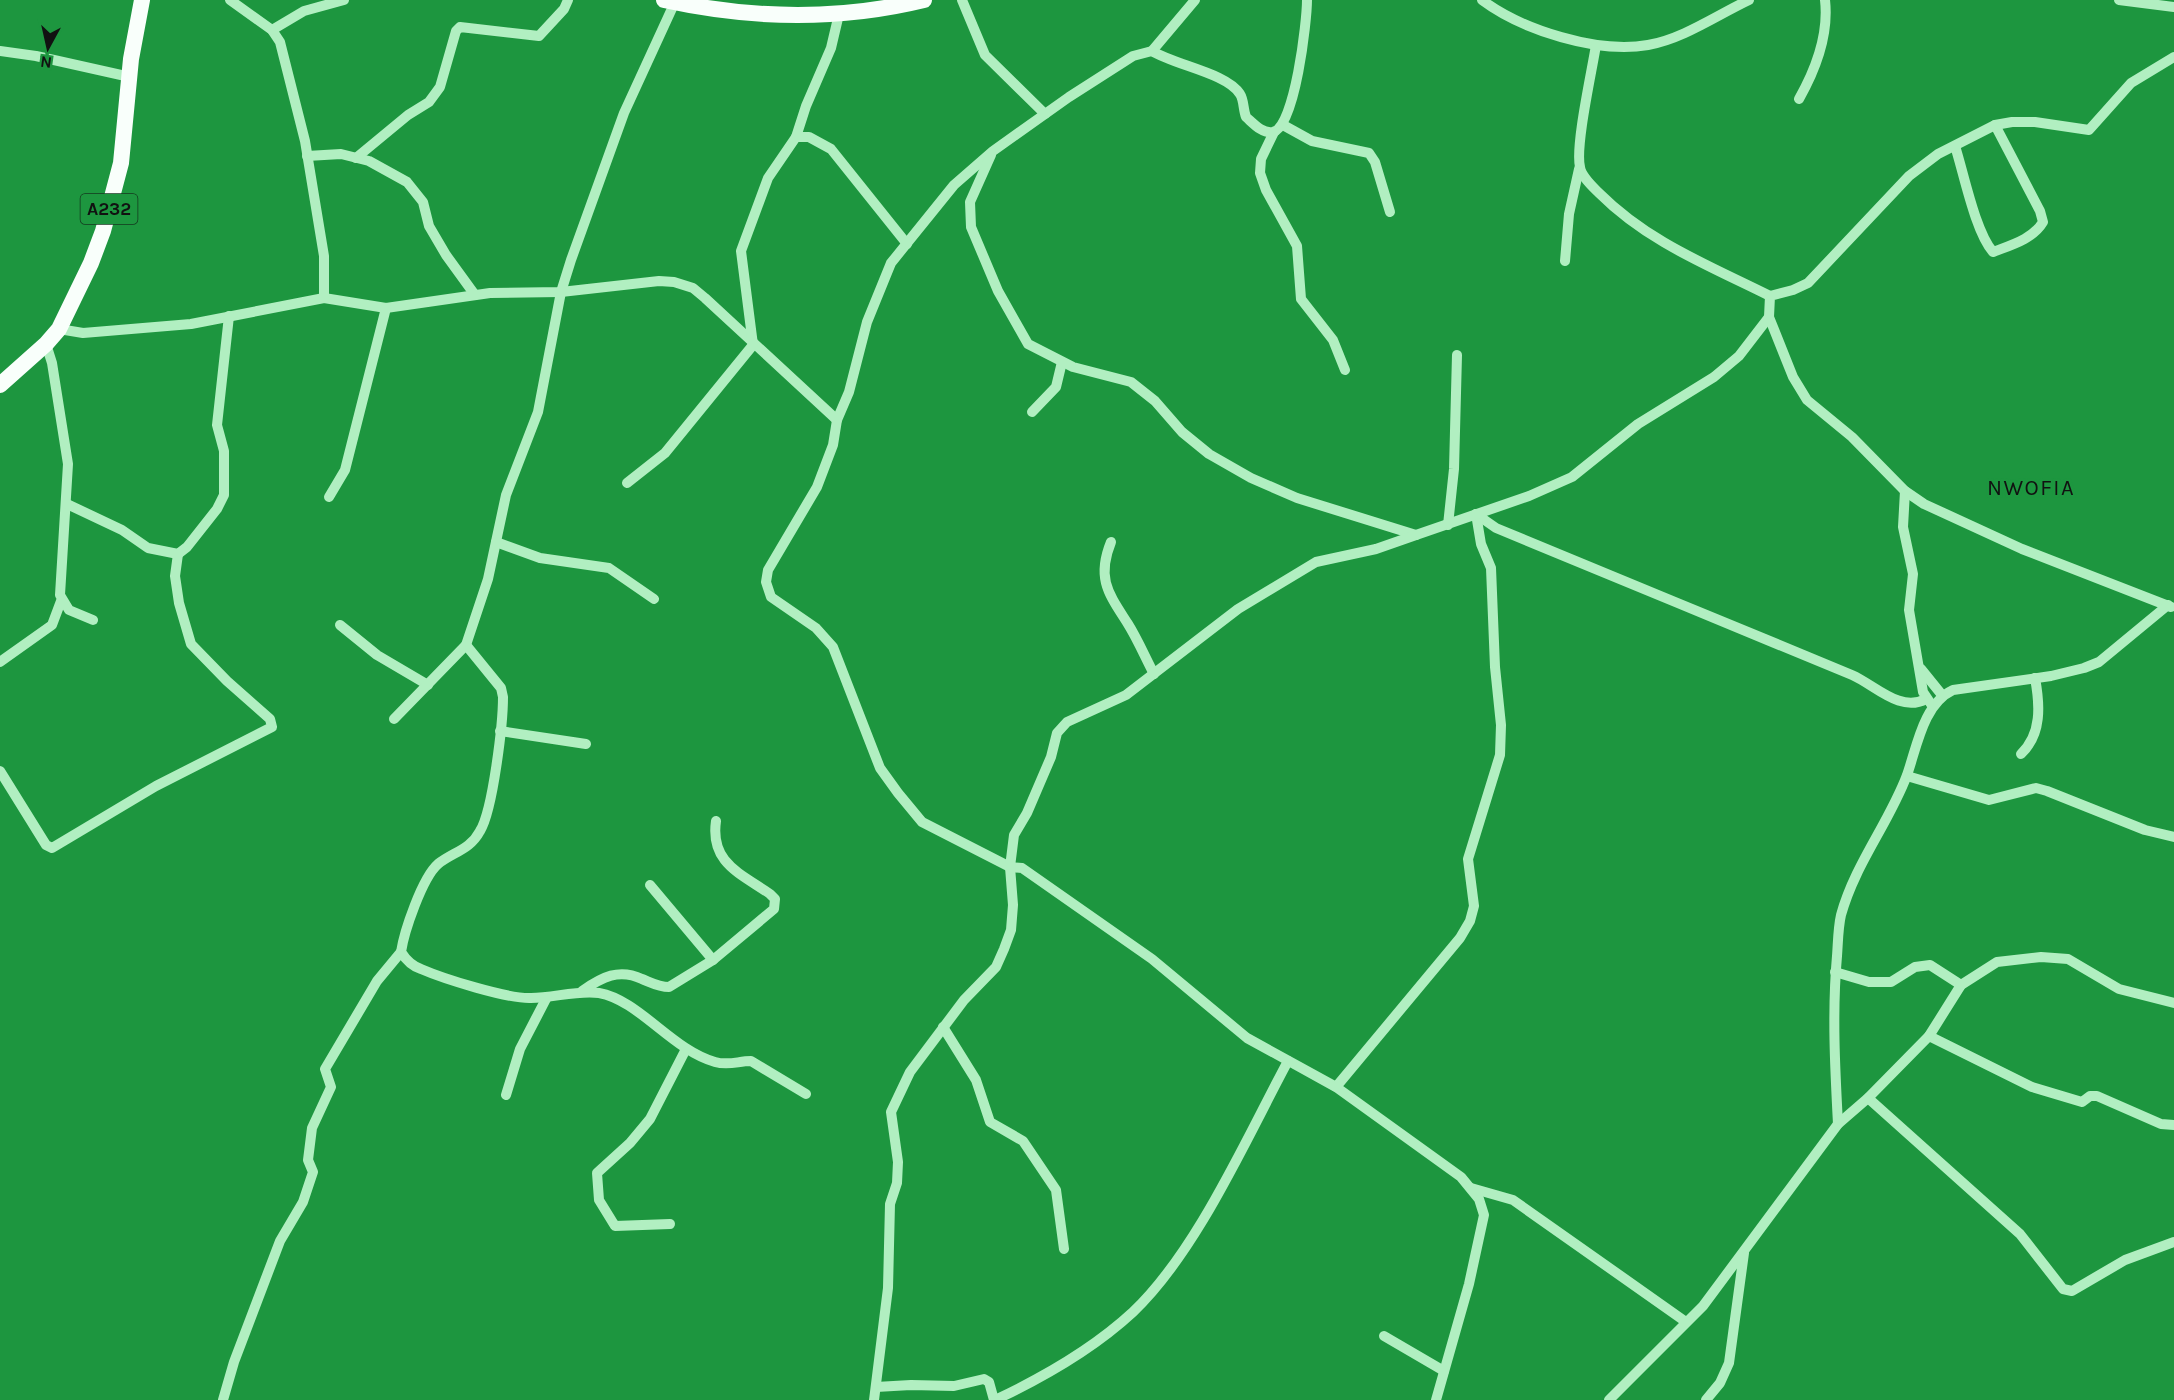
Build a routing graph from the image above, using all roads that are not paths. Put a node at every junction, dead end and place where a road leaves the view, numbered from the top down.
1 (142, 0) edge
2 (230, 0) edge
3 (344, 0) edge
4 (568, 0) edge
5 (924, 0) edge
6 (962, 0) edge
7 (1195, 0) edge
8 (1307, 0) edge
9 (1482, 0) edge
10 (1749, 0) edge
11 (1825, 0) edge
12 (2120, 0) edge
13 (670, 1) edge
14 (2174, 7) edge
15 (839, 14) junction
16 (272, 30) junction
17 (1596, 45) junction
18 (0, 51) edge
19 (1152, 51) junction
20 (2174, 57) edge
21 (130, 77) junction
22 (1799, 99) dead end
23 (1045, 114) junction
24 (1995, 125) junction
25 (1278, 128) junction
26 (796, 137) junction
27 (1955, 146) junction
28 (993, 151) junction
29 (307, 156) junction
30 (356, 158) junction
31 (1580, 168) junction
32 (1390, 212) dead end
33 (907, 244) junction
34 (1565, 261) dead end
35 (561, 292) junction
36 (475, 295) junction
37 (1770, 296) junction
38 (324, 298) junction
39 (386, 308) junction
40 (229, 316) junction
41 (1769, 316) junction
42 (59, 329) junction
43 (46, 344) junction
44 (753, 345) junction
45 (1457, 355) dead end
46 (1062, 362) junction
47 (1345, 370) dead end
48 (0, 385) edge
49 (1032, 412) dead end
50 (837, 420) junction
51 (627, 483) dead end
52 (1905, 491) junction
53 (329, 497) dead end
54 (68, 504) junction
55 (1476, 514) junction
56 (1448, 525) junction
57 (1416, 535) junction
58 (496, 542) junction
59 (1110, 542) dead end
60 (178, 554) junction
61 (654, 599) dead end
62 (61, 601) junction
63 (2171, 607) edge
64 (93, 620) dead end
65 (340, 625) dead end
66 (466, 645) junction
67 (0, 662) edge
68 (1921, 669) junction
69 (1154, 674) junction
70 (2035, 678) junction
71 (428, 685) junction
72 (1942, 695) junction
73 (1930, 703) junction
74 (394, 719) dead end
75 (500, 731) junction
76 (586, 744) dead end
77 (2021, 754) dead end
78 (0, 771) edge
79 (1907, 776) junction
80 (716, 821) dead end
81 (2174, 837) edge
82 (1010, 867) junction
83 (650, 885) dead end
84 (401, 952) junction
85 (712, 960) junction
86 (1836, 972) junction
87 (1961, 985) junction
88 (582, 991) junction
89 (547, 997) junction
90 (2174, 1003) edge
91 (944, 1027) junction
92 (1929, 1036) junction
93 (686, 1049) junction
94 (1288, 1061) junction
95 (1336, 1087) junction
96 (806, 1094) dead end
97 (506, 1095) dead end
98 (1868, 1098) junction
99 (1838, 1124) junction
100 (2174, 1125) edge
101 (1471, 1188) junction
102 (670, 1224) dead end
103 (2174, 1242) edge
104 (1064, 1249) dead end
105 (1744, 1250) junction
106 (1686, 1322) junction
107 (1384, 1336) dead end
108 (1444, 1371) junction
109 (876, 1387) junction
110 (224, 1400) edge
111 (874, 1400) edge
112 (995, 1400) edge
113 (1436, 1400) edge
114 (1609, 1400) edge
115 (1707, 1400) edge

1 - 21 main road, A232
2 - 16 street
3 - 16 street
4 - 30 street
5 - 15 main road
6 - 23 street
7 - 19 street
8 - 25 street
9 - 17 street
10 - 17 street
11 - 22 street
12 - 14 street
13 - 15 main road
13 - 35 street
15 - 26 street
16 - 29 street
17 - 31 street
18 - 21 street
19 - 23 street
19 - 25 street
20 - 24 street
21 - 42 main road, A232
23 - 28 street
24 - 27 street
24 - 27 street
25 - 32 street
25 - 47 street
26 - 33 street
26 - 44 street
27 - 37 street
28 - 33 street
28 - 46 street
29 - 30 street
29 - 38 street
30 - 36 street
31 - 34 street
31 - 37 street
33 - 50 street
35 - 36 street
35 - 44 street
35 - 58 street
36 - 39 street
37 - 41 street
38 - 39 street
38 - 40 street
39 - 53 street
40 - 42 street
40 - 60 street
41 - 52 street
41 - 55 street
42 - 43 main road, A232
43 - 48 main road, A232
43 - 54 street
44 - 50 street
44 - 51 street
45 - 56 street
46 - 49 street
46 - 57 street
50 - 82 street
52 - 63 street
52 - 68 street
54 - 60 street
54 - 62 street
55 - 56 street
55 - 73 street
55 - 95 street
56 - 57 street
57 - 69 street
58 - 61 street
58 - 66 street
59 - 69 street
60 - 78 street
62 - 64 street
62 - 67 street
63 - 70 street
65 - 71 street
66 - 71 street
66 - 75 street
68 - 72 street
68 - 73 street
69 - 82 street
70 - 72 street
70 - 77 street
71 - 74 street
72 - 73 street
73 - 79 street
75 - 76 street
75 - 84 street
79 - 81 street
79 - 86 street
80 - 85 street
82 - 91 street
82 - 94 street
83 - 85 street
84 - 89 street
84 - 110 street
85 - 88 street
86 - 87 street
86 - 99 street
87 - 90 street
87 - 92 street
88 - 89 street
88 - 93 street
89 - 97 street
91 - 104 street
91 - 109 street
92 - 98 street
92 - 100 street
93 - 96 street
93 - 102 street
94 - 95 street
94 - 112 street
95 - 101 street
98 - 99 street
98 - 103 street
99 - 105 street
101 - 106 street
101 - 108 street
105 - 106 street
105 - 115 street
106 - 114 street
107 - 108 street
108 - 113 street
109 - 111 street
109 - 112 street

